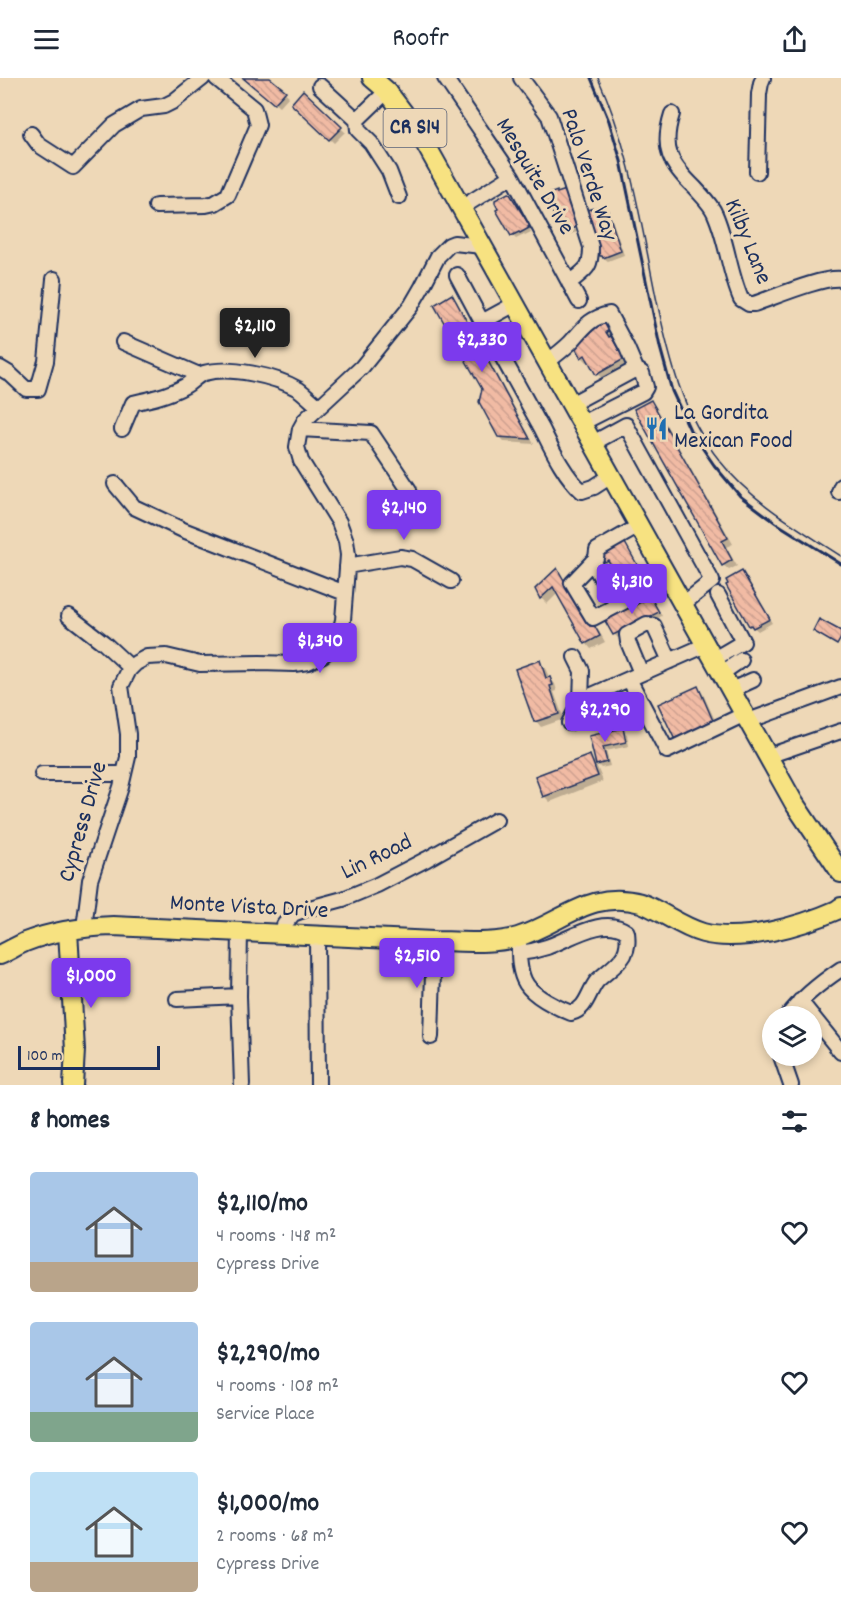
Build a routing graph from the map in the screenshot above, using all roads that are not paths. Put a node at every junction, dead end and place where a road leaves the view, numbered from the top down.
1 (203, 78) edge
2 (216, 78) edge
3 (372, 78) edge
4 (445, 78) edge
5 (521, 78) edge
6 (763, 78) edge
7 (391, 85) edge
8 (320, 86) dead end
9 (672, 114) dead end
10 (357, 120) junction
11 (31, 134) dead end
12 (757, 172) dead end
13 (512, 176) junction
14 (399, 197) dead end
15 (156, 206) dead end
16 (461, 208) junction
17 (483, 246) junction
18 (457, 275) dead end
19 (54, 279) dead end
20 (841, 279) edge
21 (569, 283) junction
22 (579, 301) dead end
23 (515, 304) junction
24 (482, 322) junction
25 (123, 342) dead end
26 (547, 362) junction
27 (0, 368) edge
28 (636, 369) junction
29 (199, 375) junction
30 (571, 404) junction
31 (319, 407) junction
32 (582, 423) junction
33 (122, 429) dead end
34 (300, 429) junction
35 (593, 443) junction
36 (611, 476) junction
37 (115, 484) dead end
38 (409, 490) dead end
39 (639, 526) junction
40 (592, 562) junction
41 (347, 567) junction
42 (669, 578) junction
43 (451, 581) dead end
44 (345, 593) junction
45 (718, 595) dead end
46 (683, 604) junction
47 (617, 605) junction
48 (69, 616) dead end
49 (575, 657) dead end
50 (714, 659) junction
51 (741, 660) dead end
52 (670, 661) junction
53 (131, 668) junction
54 (635, 676) junction
55 (753, 680) dead end
56 (841, 687) edge
57 (731, 690) junction
58 (581, 700) junction
59 (746, 717) junction
60 (569, 723) dead end
61 (841, 731) edge
62 (768, 756) junction
63 (42, 774) dead end
64 (124, 774) junction
65 (496, 820) dead end
66 (841, 873) edge
67 (841, 907) edge
68 (76, 929) junction
69 (240, 931) junction
70 (283, 933) junction
71 (316, 935) junction
72 (434, 941) junction
73 (519, 945) junction
74 (0, 955) edge
75 (841, 969) edge
76 (239, 996) junction
77 (177, 999) dead end
78 (800, 1001) junction
79 (796, 1006) edge
80 (431, 1037) dead end
81 (841, 1052) edge
82 (784, 1066) edge
83 (73, 1085) edge
84 (242, 1085) edge
85 (318, 1085) edge
86 (791, 1085) edge

1 - 11 street
2 - 15 street
3 - 7 main road, CR S14
4 - 13 street, Mesquite Drive
5 - 21 street, Palo Verde Way
6 - 12 street
7 - 10 street
7 - 16 main road, CR S14
8 - 10 street
9 - 20 street, Kilby Lane
10 - 14 street
13 - 16 street
13 - 21 street, Mesquite Drive
16 - 17 main road, CR S14
17 - 23 main road, CR S14
17 - 31 street
18 - 24 street
19 - 27 street
21 - 22 street, Mesquite Drive
23 - 24 street
23 - 26 main road, CR S14
24 - 36 street
25 - 29 street
26 - 28 street
26 - 30 main road, CR S14
28 - 30 street
28 - 32 street
29 - 31 street
29 - 33 street
30 - 32 main road, CR S14
31 - 34 street
32 - 35 main road, CR S14
34 - 38 street
34 - 41 street
35 - 36 main road, CR S14
35 - 46 street
36 - 39 main road, CR S14
37 - 44 street
39 - 40 street
39 - 42 main road, CR S14
40 - 47 street
40 - 47 street
41 - 43 street
41 - 44 street
42 - 46 main road, CR S14
42 - 47 street
44 - 53 street
45 - 50 street
46 - 50 main road, CR S14
48 - 53 street
49 - 58 street
50 - 51 street
50 - 52 street
50 - 57 main road, CR S14
52 - 54 street
52 - 54 street
53 - 64 street, Cypress Drive
54 - 58 street
54 - 59 street
55 - 57 street
56 - 59 street
57 - 59 main road, CR S14
58 - 60 street
59 - 62 main road, CR S14
61 - 62 street
62 - 66 main road, CR S14
63 - 64 street
64 - 68 street, Cypress Drive
65 - 70 street, Lin Road
67 - 73 main road, Monte Vista Drive
68 - 69 main road, Monte Vista Drive
68 - 74 main road, Monte Vista Drive
68 - 83 main road, Cypress Drive
69 - 70 main road, Monte Vista Drive
69 - 76 street
70 - 71 main road, Monte Vista Drive
71 - 72 main road, Monte Vista Drive
71 - 85 street
72 - 73 main road, Monte Vista Drive
72 - 80 street
73 - 73 street
75 - 78 street
76 - 77 street
76 - 84 street
78 - 79 street
78 - 81 street
82 - 86 street

